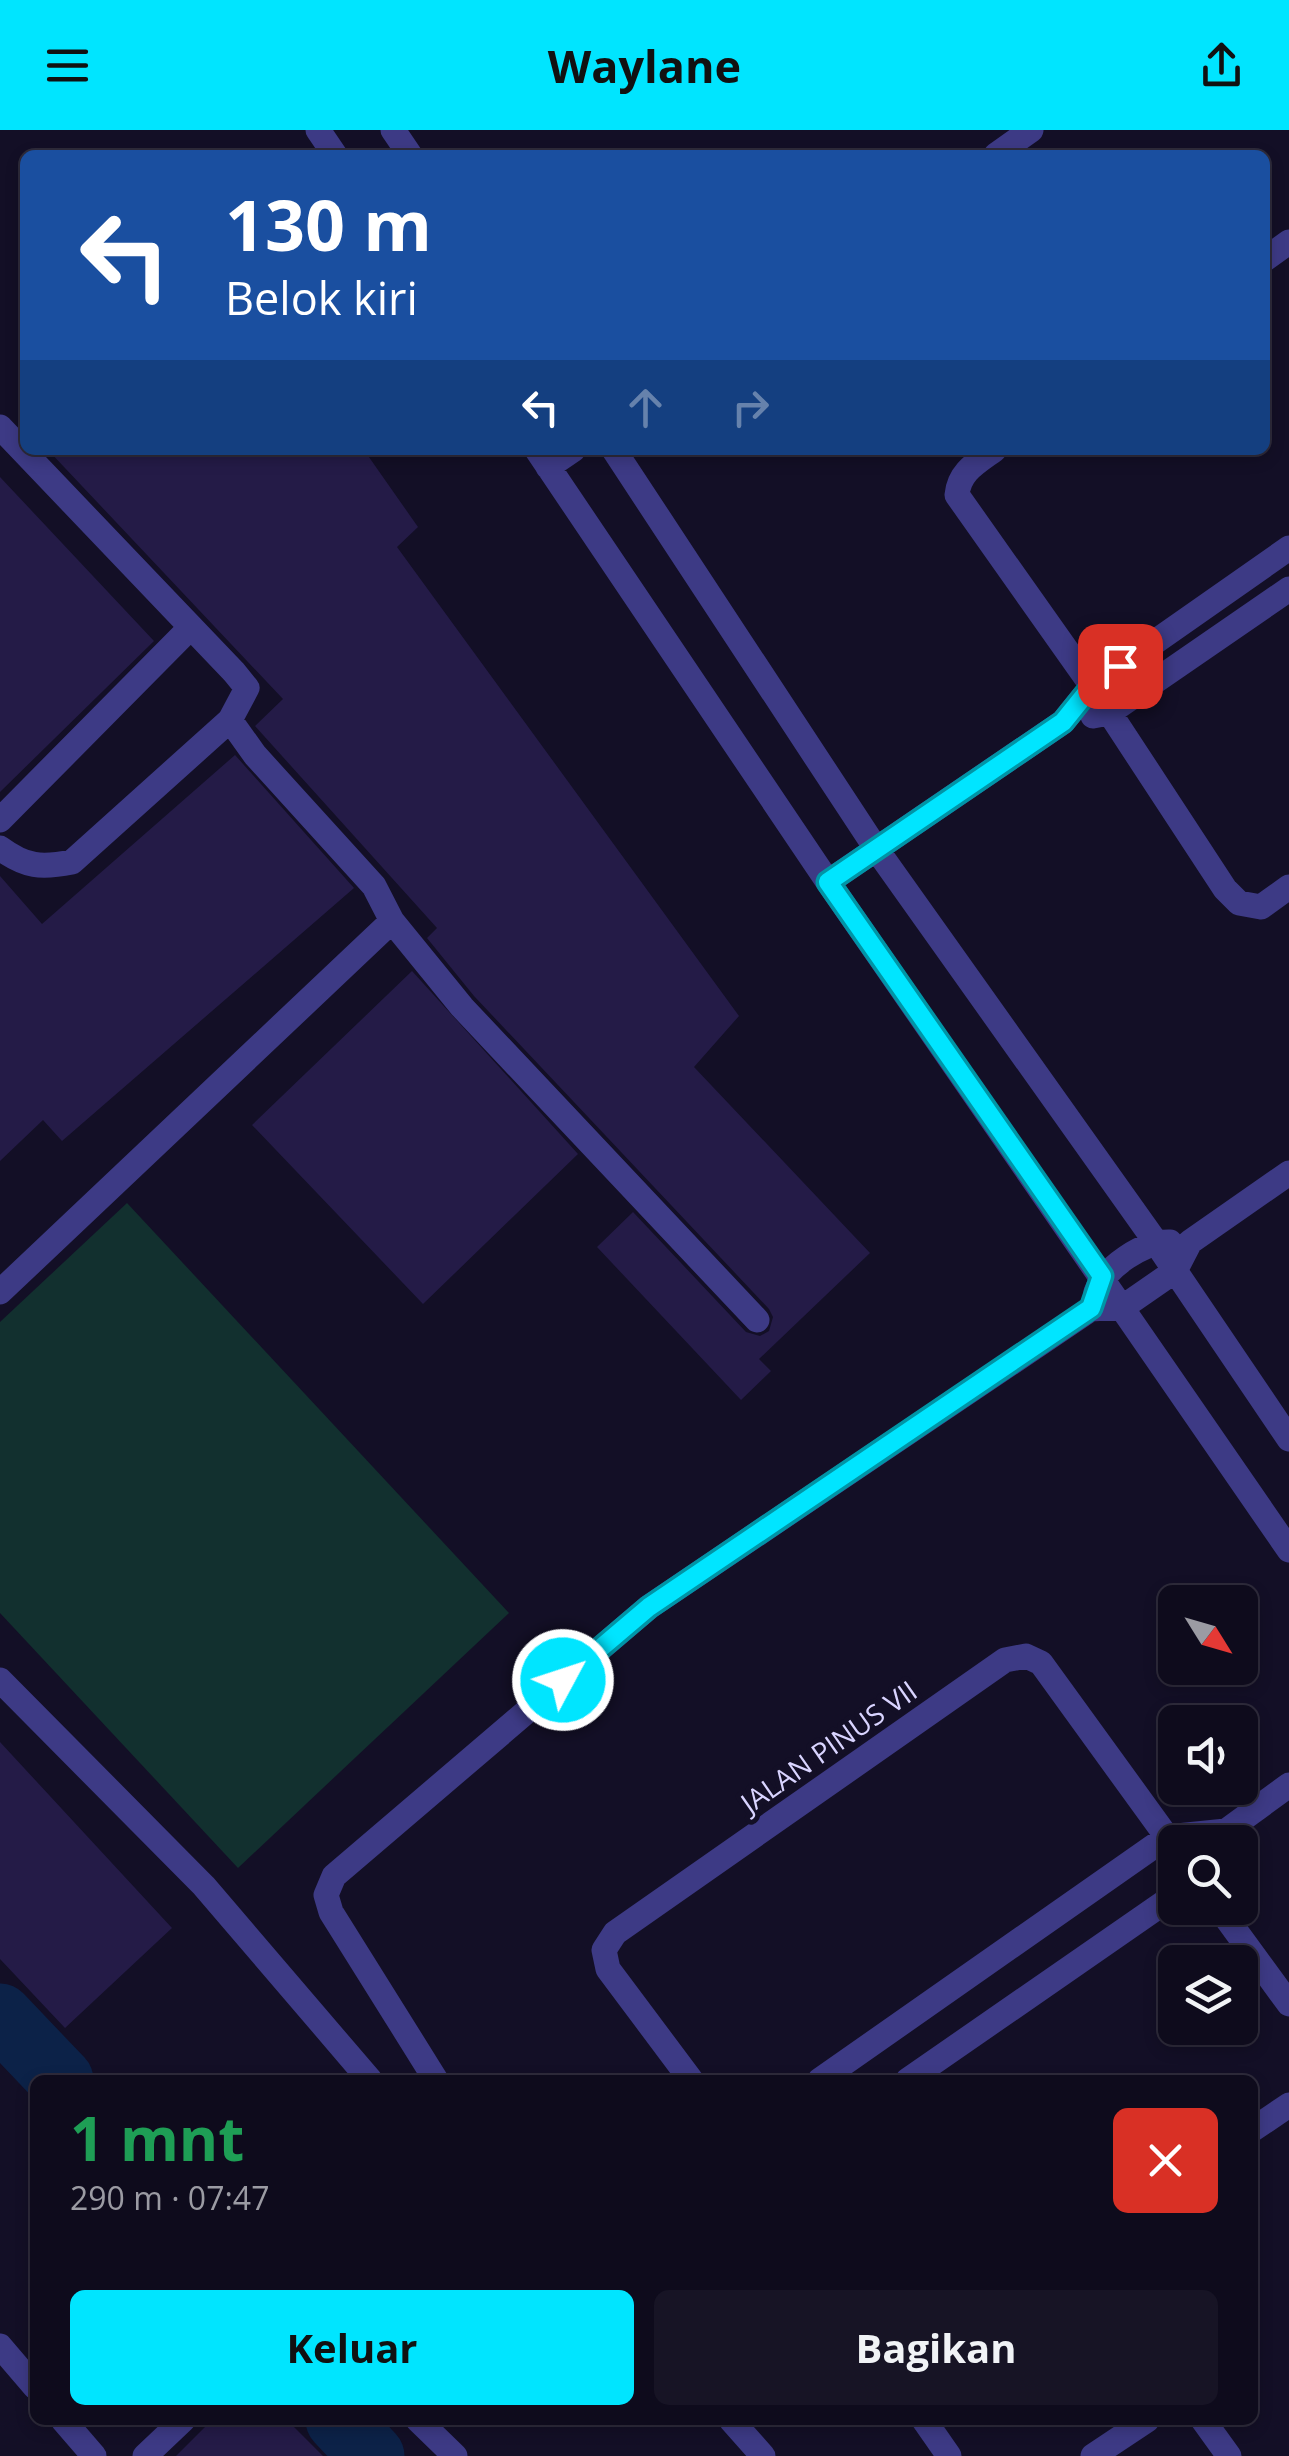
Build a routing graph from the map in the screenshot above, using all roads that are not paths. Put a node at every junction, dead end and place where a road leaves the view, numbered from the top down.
1 (1032, 130) edge
2 (1003, 150) edge
3 (0, 427) edge
4 (20, 448) edge
5 (27, 455) edge
6 (617, 455) edge
7 (986, 455) edge
8 (543, 458) edge
9 (1289, 548) edge
10 (1289, 589) edge
11 (191, 627) junction
12 (1092, 686) junction
13 (1109, 713) junction
14 (230, 720) junction
15 (1063, 722) junction
16 (0, 820) edge
17 (0, 848) edge
18 (876, 850) junction
19 (828, 882) junction
20 (1289, 888) edge
21 (392, 921) junction
22 (1289, 1173) edge
23 (1155, 1241) junction
24 (1190, 1242) junction
25 (1176, 1271) junction
26 (1102, 1276) junction
27 (0, 1292) edge
28 (1123, 1307) junction
29 (1091, 1308) junction
30 (757, 1320) dead end
31 (1289, 1439) edge
32 (1289, 1550) edge
33 (0, 1680) edge
34 (1289, 1785) edge
35 (1158, 1825) edge
36 (1238, 1825) edge
37 (1158, 1852) edge
38 (1158, 1906) edge
39 (1231, 1925) edge
40 (1289, 2004) edge
41 (366, 2075) edge
42 (433, 2075) edge
43 (687, 2075) edge
44 (827, 2075) edge
45 (915, 2075) edge
46 (1289, 2105) edge
47 (1258, 2126) edge
48 (0, 2346) edge
49 (30, 2381) edge
50 (67, 2425) edge
51 (177, 2425) edge
52 (423, 2425) edge
53 (735, 2425) edge
54 (927, 2425) edge
55 (1140, 2425) edge
56 (1207, 2425) edge
57 (94, 2456) edge
58 (146, 2456) edge
59 (455, 2456) edge
60 (763, 2456) edge
61 (949, 2456) edge
62 (1093, 2456) edge
63 (1229, 2456) edge

1 - 2 street
3 - 4 street
5 - 11 street
6 - 18 street
7 - 12 street
8 - 19 street
9 - 12 street
10 - 13 street
11 - 14 street
11 - 16 street
12 - 13 street
12 - 15 street
13 - 15 street
13 - 20 street
14 - 17 street
14 - 21 street
15 - 18 street
18 - 19 street
18 - 23 street
19 - 26 street
21 - 27 street
21 - 30 street
22 - 24 street
23 - 24 street
23 - 25 street
23 - 26 street
24 - 25 street
25 - 28 street
25 - 31 street
26 - 28 street
26 - 29 street
28 - 29 street
28 - 32 street
29 - 42 street
33 - 41 street
34 - 36 street
35 - 43 street, JALAN PINUS VII
37 - 44 street
38 - 45 street
39 - 40 street
46 - 47 street
48 - 49 street
50 - 57 street
51 - 58 street
52 - 59 street
53 - 60 street
54 - 61 street
55 - 62 street
56 - 63 street

